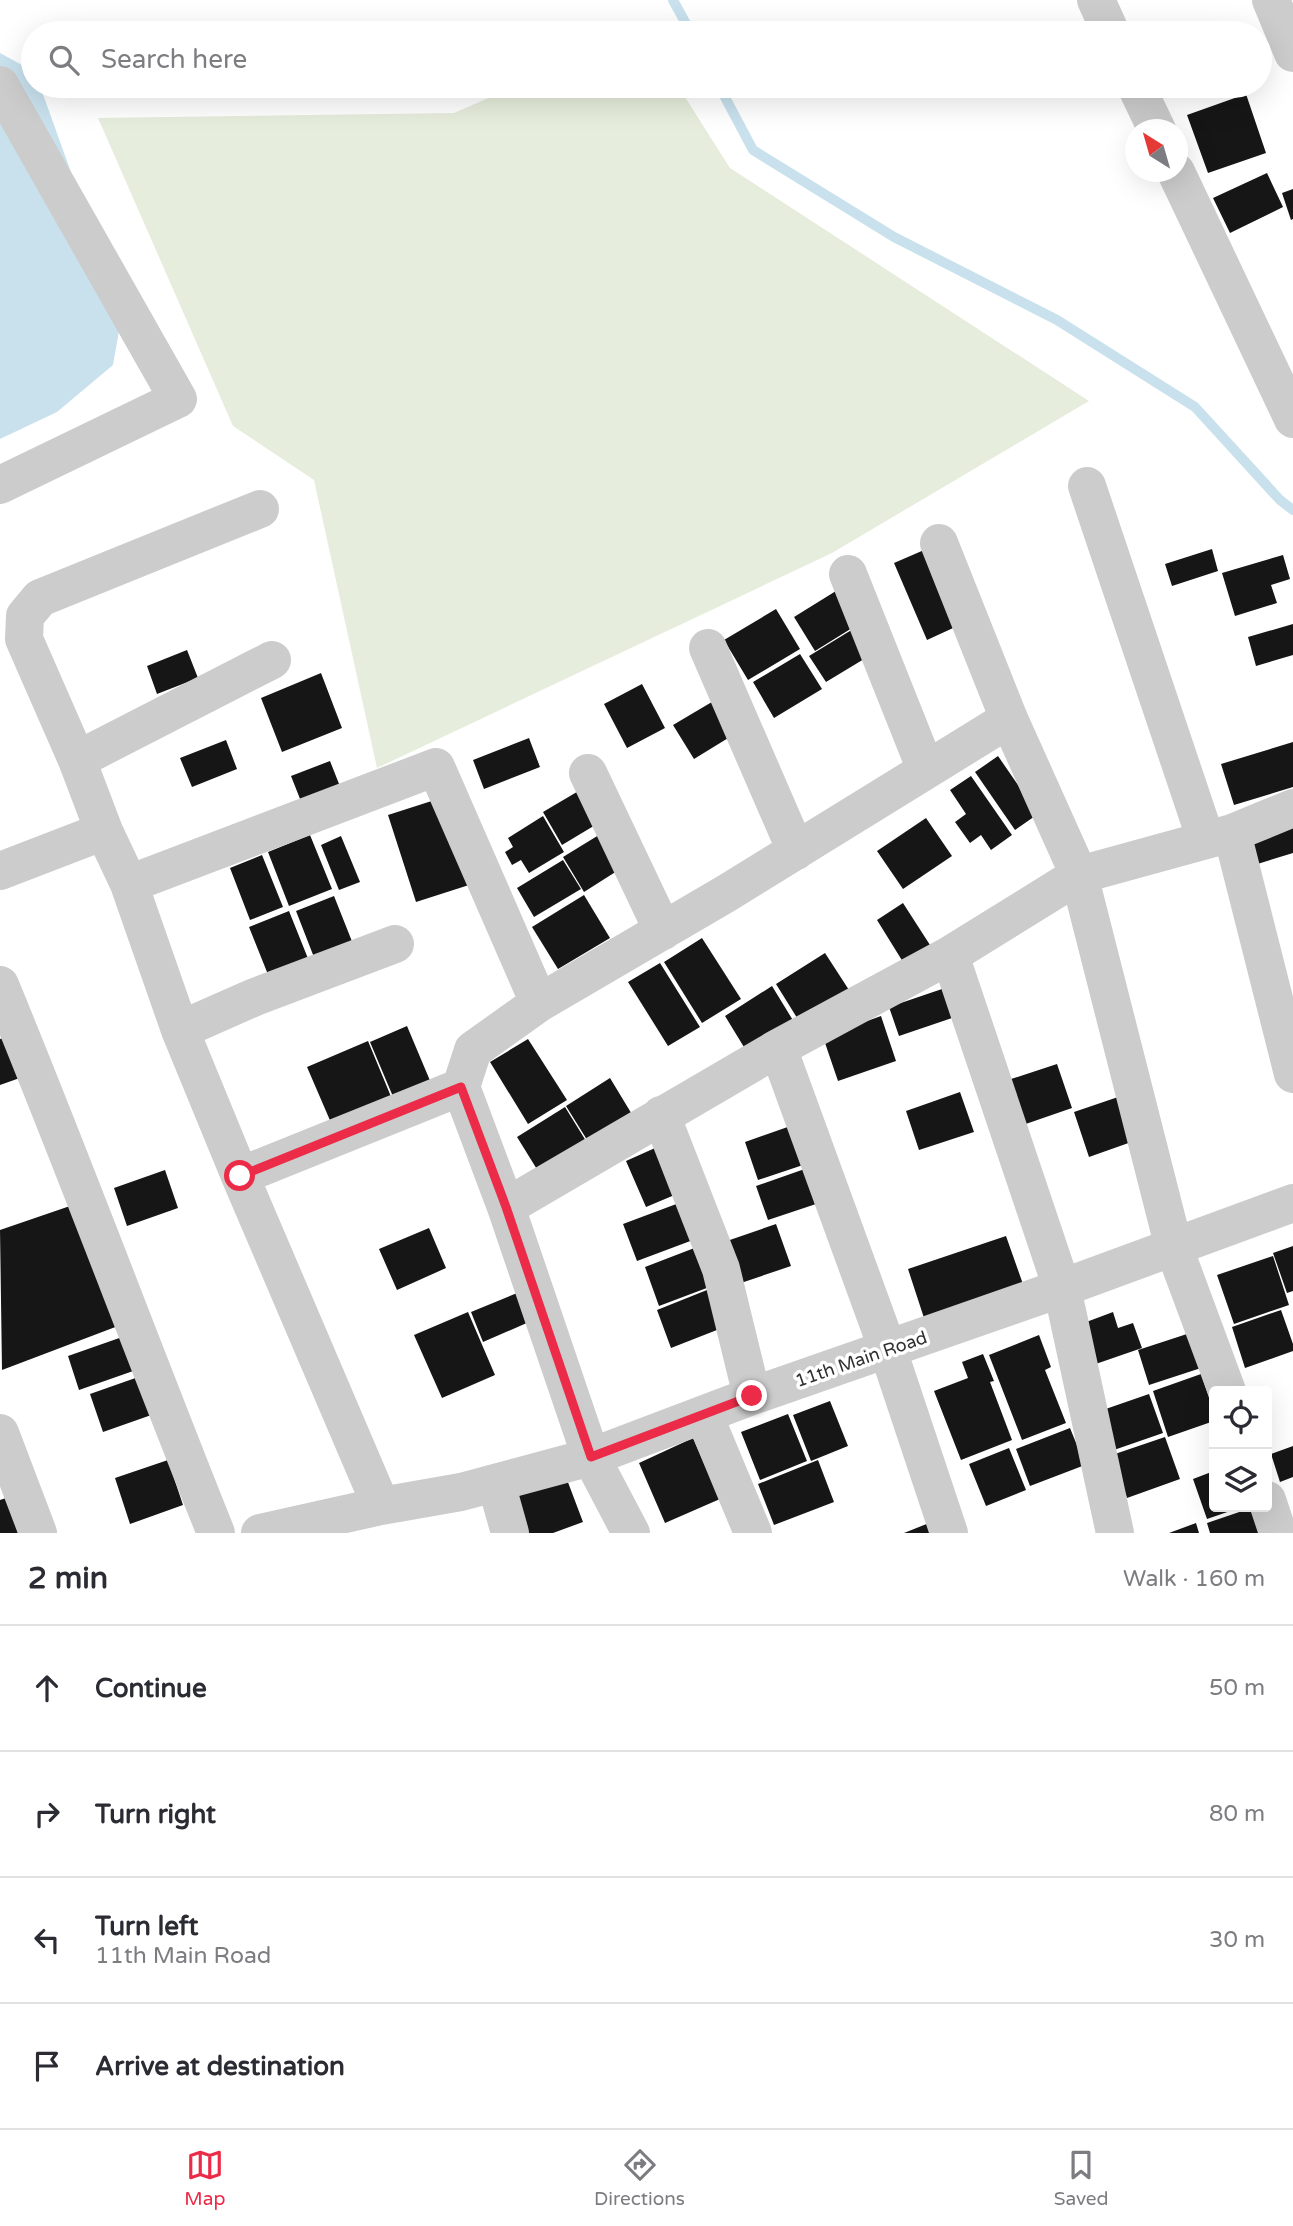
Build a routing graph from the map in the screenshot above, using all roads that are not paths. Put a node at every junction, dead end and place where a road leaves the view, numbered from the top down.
1 (1096, 0) edge
2 (1271, 0) edge
3 (1106, 21) edge
4 (1293, 53) edge
5 (0, 85) edge
6 (1142, 98) edge
7 (1152, 119) edge
8 (1181, 182) edge
9 (1293, 419) edge
10 (0, 485) edge
11 (1087, 486) dead end
12 (260, 509) dead end
13 (939, 543) dead end
14 (848, 574) dead end
15 (708, 648) dead end
16 (272, 660) dead end
17 (1009, 719) junction
18 (77, 760) junction
19 (926, 770) junction
20 (588, 773) dead end
21 (1293, 808) edge
22 (104, 831) junction
23 (1219, 837) junction
24 (796, 851) junction
25 (0, 871) edge
26 (1079, 875) junction
27 (129, 884) junction
28 (663, 930) junction
29 (395, 944) dead end
30 (950, 955) junction
31 (0, 985) edge
32 (539, 1003) junction
33 (180, 1030) junction
34 (778, 1048) junction
35 (1293, 1074) edge
36 (461, 1087) junction
37 (661, 1115) junction
38 (240, 1176) junction
39 (1293, 1203) edge
40 (506, 1207) junction
41 (1174, 1248) junction
42 (1062, 1288) junction
43 (888, 1350) junction
44 (1225, 1386) edge
45 (752, 1396) junction
46 (704, 1415) junction
47 (0, 1433) edge
48 (591, 1457) junction
49 (496, 1483) junction
50 (381, 1506) junction
51 (1271, 1512) edge
52 (281, 1531) edge
53 (38, 1533) edge
54 (216, 1533) edge
55 (510, 1533) edge
56 (631, 1533) edge
57 (753, 1533) edge
58 (949, 1533) edge
59 (1115, 1533) edge
60 (1278, 1533) edge

1 - 3 street
2 - 4 street
5 - 10 street
6 - 7 street
8 - 9 street
11 - 23 street
12 - 18 street
13 - 17 street
14 - 19 street
15 - 24 street
16 - 18 street
17 - 19 street
17 - 26 street
18 - 22 street
19 - 24 street
20 - 28 street
21 - 23 street
22 - 25 street
22 - 27 street
23 - 26 street
23 - 35 street
24 - 28 street
26 - 30 street
26 - 41 street
27 - 32 street
27 - 33 street
28 - 32 street
29 - 33 street
30 - 34 street
30 - 42 street
31 - 54 street
32 - 36 street
33 - 38 street
34 - 37 street
34 - 43 street
36 - 38 street
36 - 40 street
37 - 40 street
37 - 45 street
38 - 50 street
39 - 41 street, 11th Main Road
40 - 48 street
41 - 42 street, 11th Main Road
41 - 44 street
42 - 43 street, 11th Main Road
42 - 59 street
43 - 45 street, 11th Main Road
43 - 58 street
45 - 46 street, 11th Main Road
46 - 48 street, 11th Main Road
46 - 57 street
47 - 53 street
48 - 49 street, 11th Main Road
48 - 56 street
49 - 50 street, 11th Main Road
49 - 55 street
50 - 52 street, 11th Main Road
51 - 60 street

